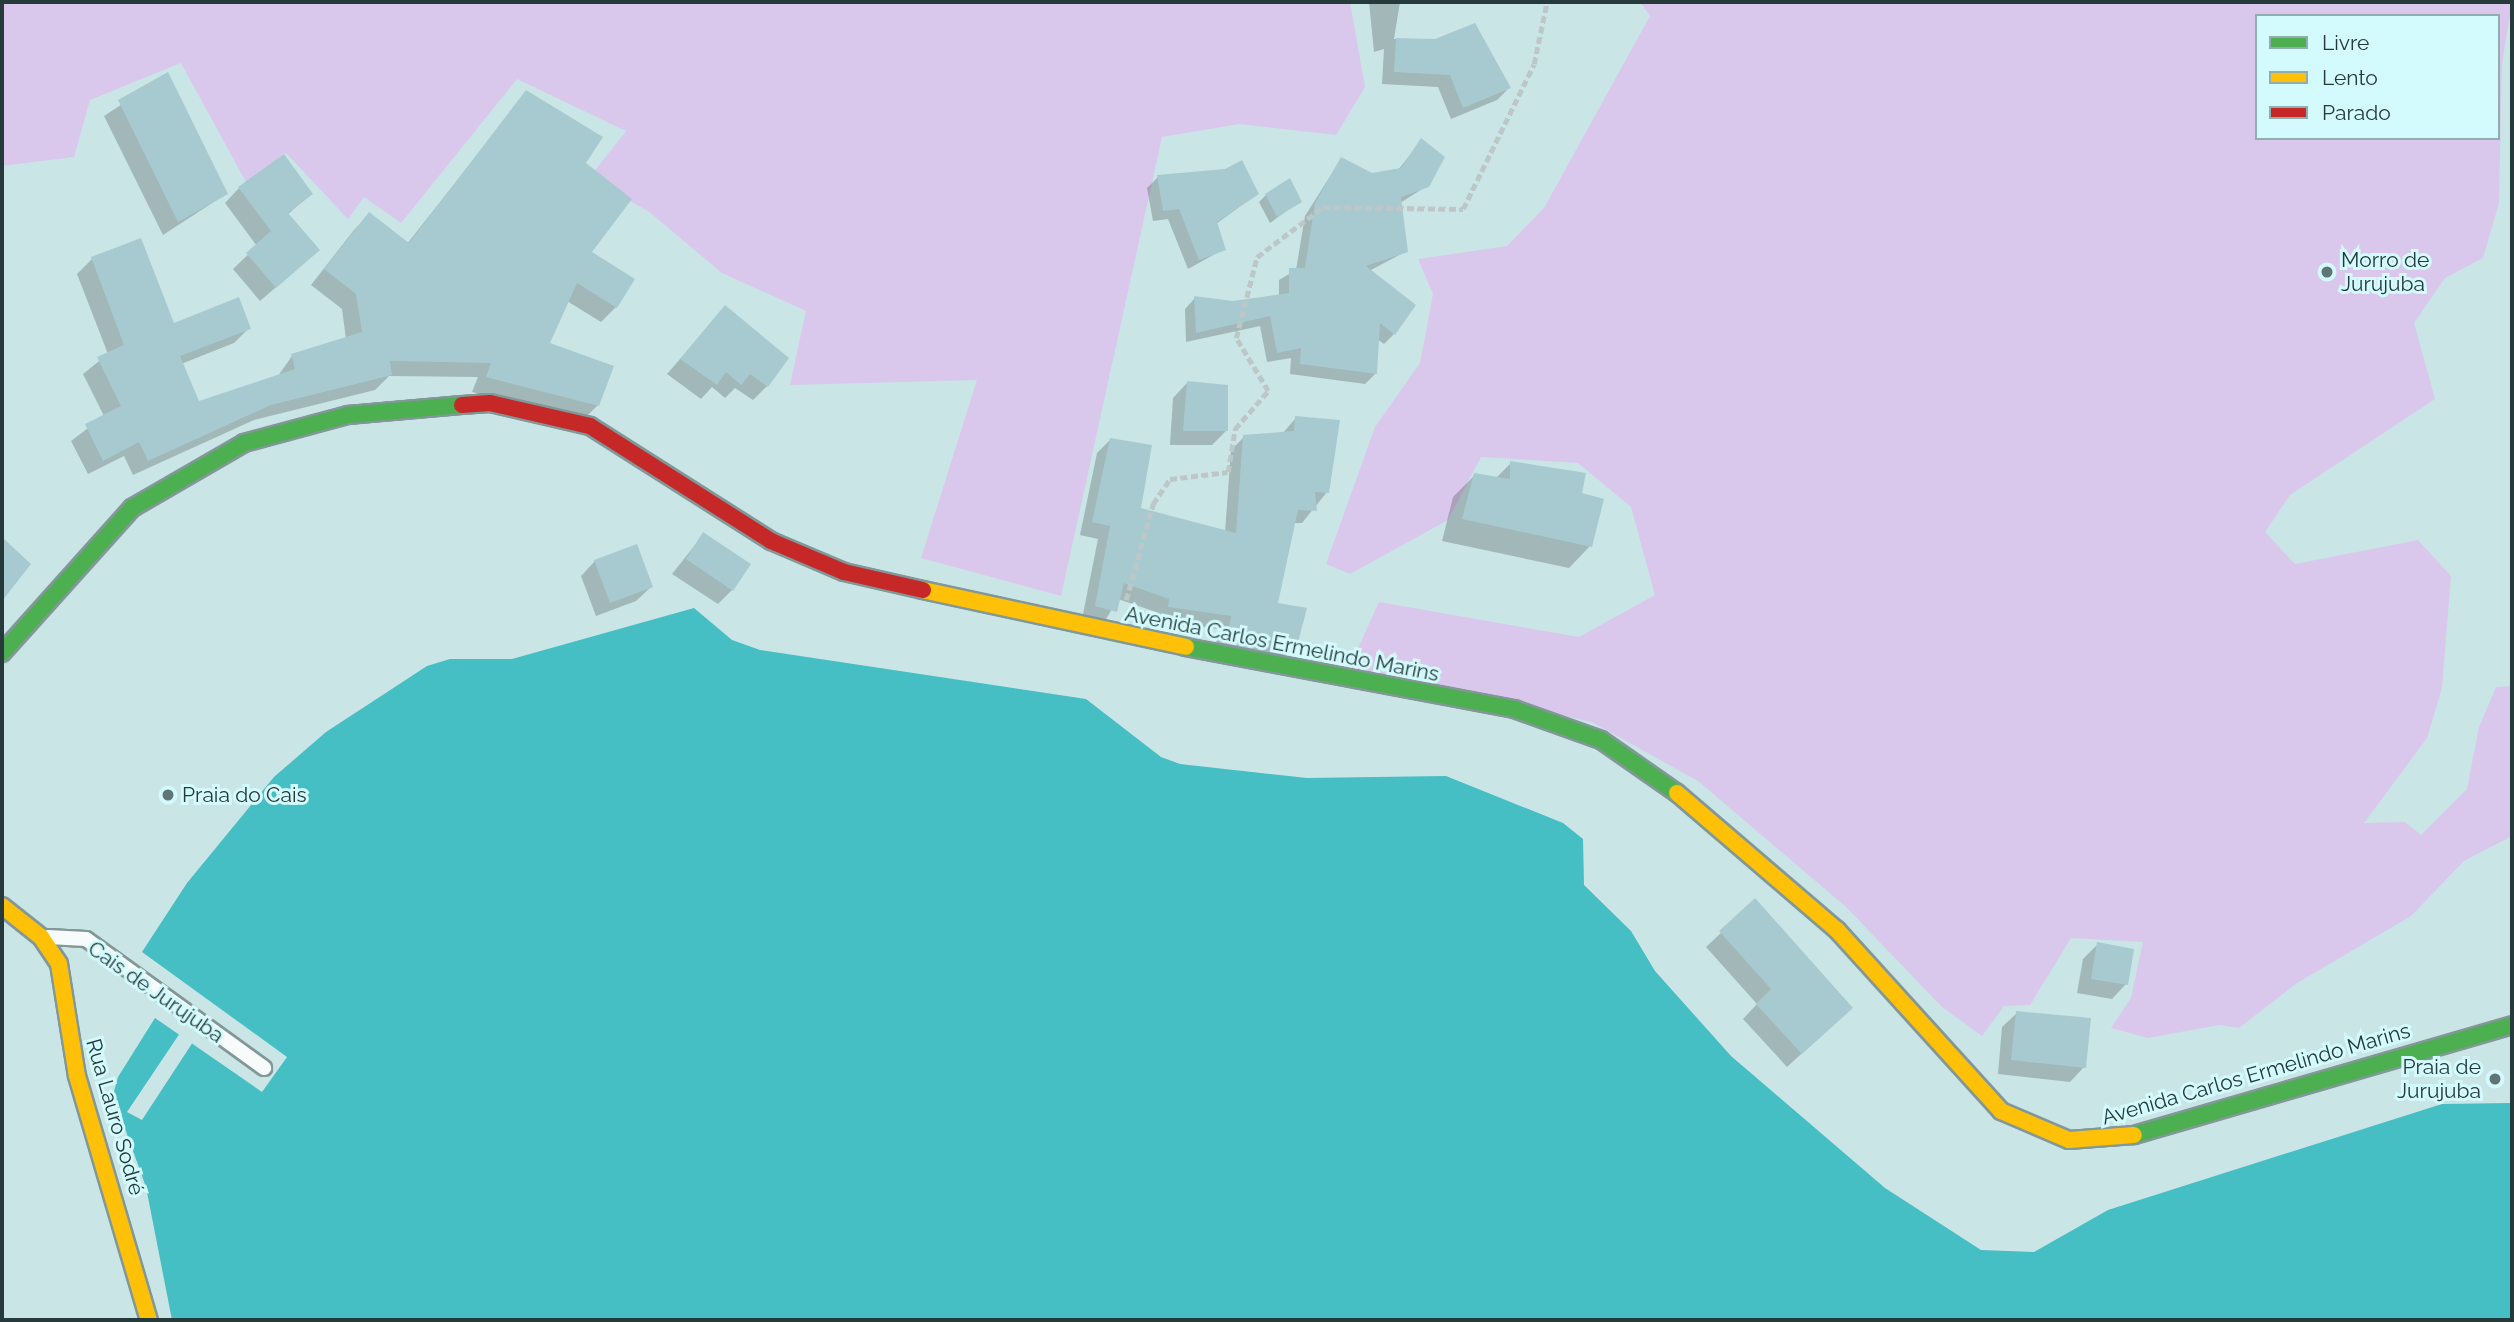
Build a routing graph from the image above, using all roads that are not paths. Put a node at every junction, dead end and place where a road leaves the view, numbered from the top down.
1 (2, 653) edge
2 (2, 906) edge
3 (41, 937) junction
4 (2512, 1025) edge
5 (264, 1068) dead end
6 (149, 1320) edge

1 - 4 street, Avenida Carlos Ermelindo Marins
2 - 3 street, Rua Lauro Sodré
3 - 5 lane, Cais de Jurujuba
3 - 6 street, Rua Lauro Sodré

